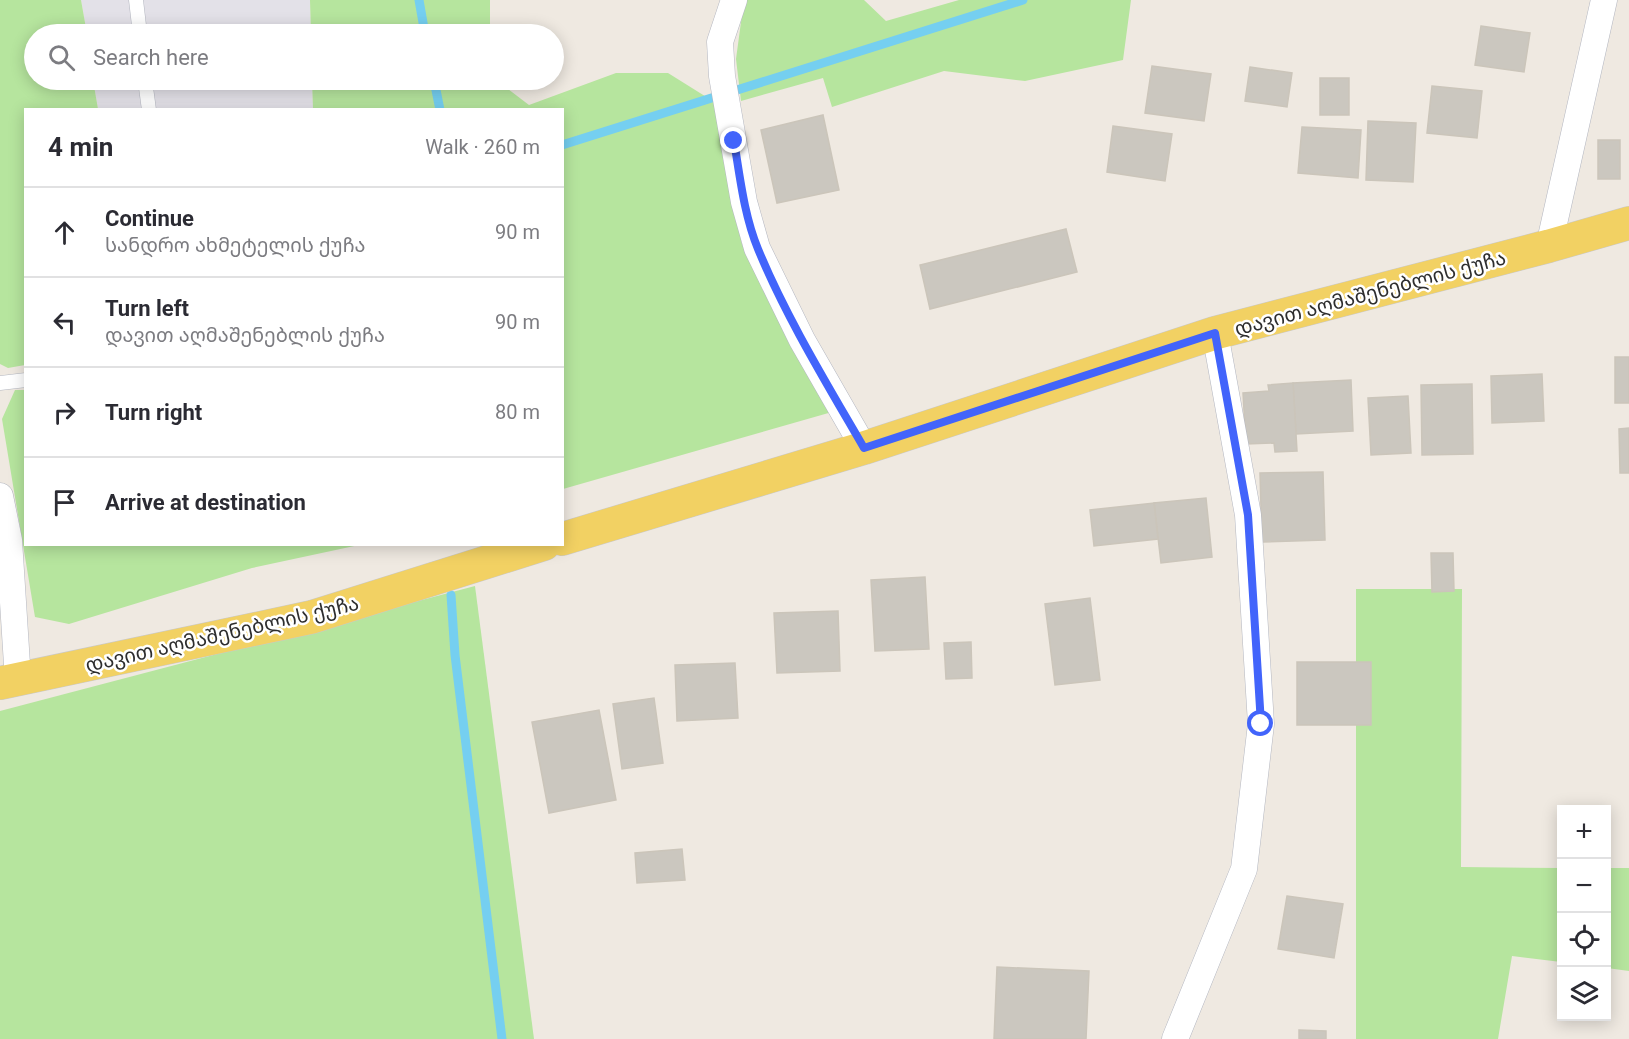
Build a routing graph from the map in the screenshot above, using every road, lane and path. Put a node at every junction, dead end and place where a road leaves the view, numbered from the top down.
1 (136, 0) edge
2 (734, 0) edge
3 (1604, 0) edge
4 (139, 24) edge
5 (146, 90) edge
6 (149, 108) edge
7 (1629, 223) edge
8 (1549, 246) junction
9 (1215, 333) junction
10 (24, 380) edge
11 (0, 383) edge
12 (864, 448) junction
13 (0, 496) edge
14 (564, 538) edge
15 (538, 546) edge
16 (9, 681) edge
17 (1175, 1039) edge

1 - 4 lane
2 - 12 street
3 - 8 street
5 - 6 lane
7 - 8 main road, დავით აღმაშენებლის ქუჩა
8 - 9 main road, დავით აღმაშენებლის ქუჩა
9 - 12 main road, დავით აღმაშენებლის ქუჩა
9 - 17 street
10 - 11 lane
12 - 14 main road, დავით აღმაშენებლის ქუჩა
13 - 16 street
15 - 16 main road, დავით აღმაშენებლის ქუჩა

